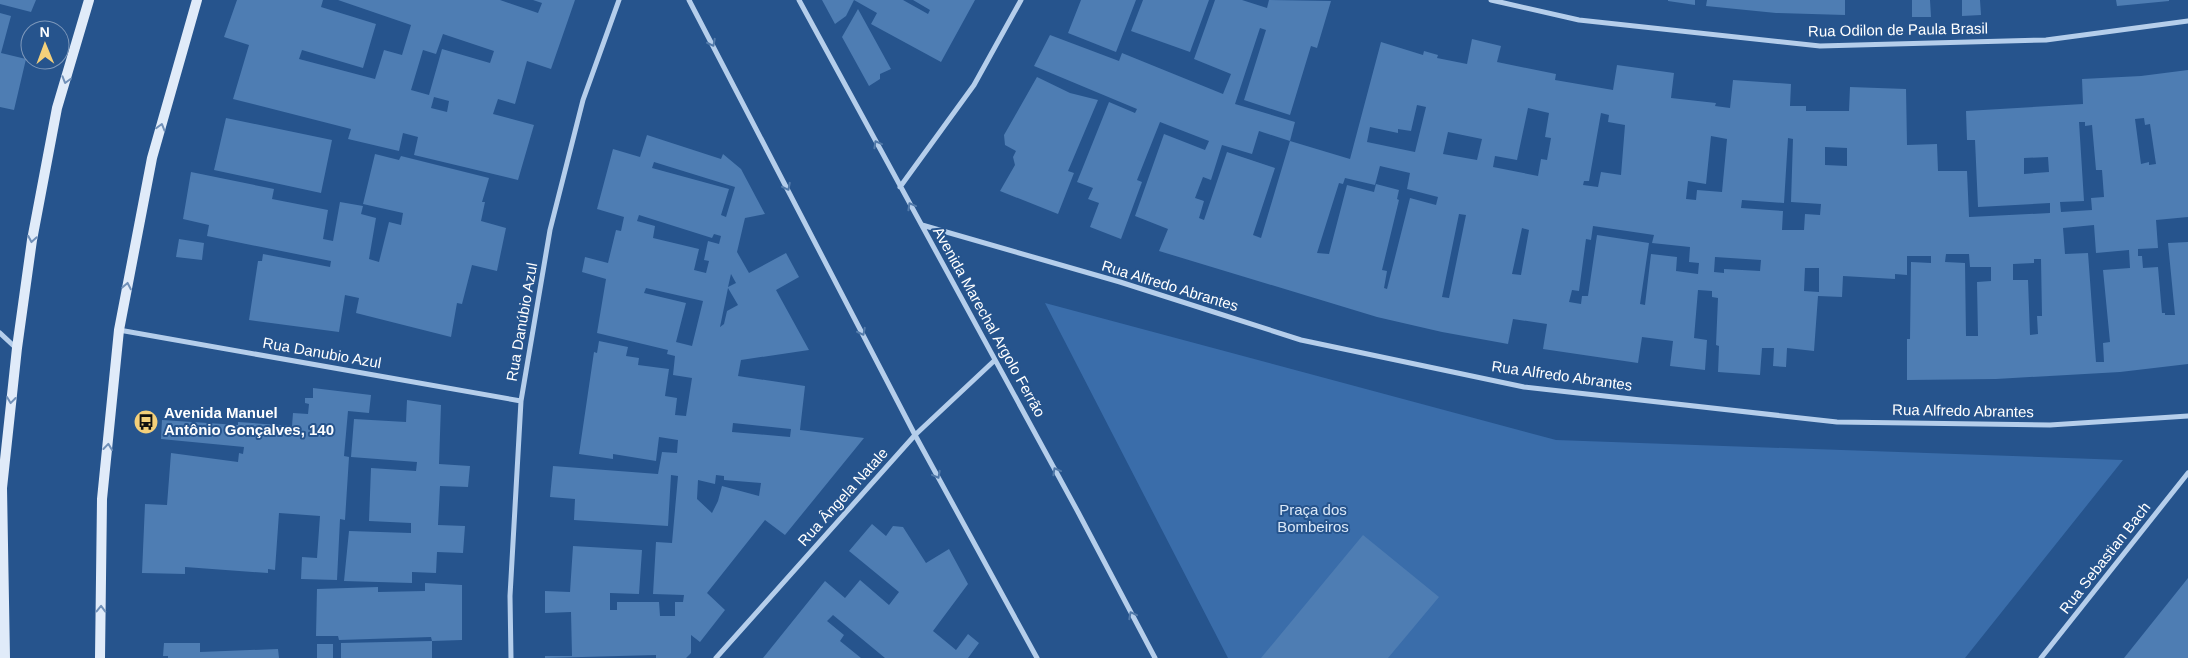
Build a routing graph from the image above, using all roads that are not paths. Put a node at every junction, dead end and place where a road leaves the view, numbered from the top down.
1 (89, 0) edge
2 (197, 0) edge
3 (619, 0) edge
4 (689, 0) edge
5 (799, 0) edge
6 (1022, 0) edge
7 (1491, 0) edge
8 (2188, 21) edge
9 (900, 187) junction
10 (922, 225) junction
11 (119, 330) junction
12 (0, 333) edge
13 (17, 348) junction
14 (995, 360) junction
15 (521, 401) junction
16 (2188, 416) edge
17 (916, 435) junction
18 (2188, 473) edge
19 (5, 658) edge
20 (100, 658) edge
21 (511, 658) edge
22 (716, 658) edge
23 (1037, 658) edge
24 (1154, 658) edge
25 (2041, 658) edge

1 -> 13 main road
11 -> 2 main road
3 - 15 street, Rua Danúbio Azul
4 -> 17 street
9 -> 5 street, Avenida Marechal Argolo Ferrão
6 - 9 street
7 - 8 street, Rua Odilon de Paula Brasil
10 -> 9 street, Avenida Marechal Argolo Ferrão
10 - 14 street, Avenida Marechal Argolo Ferrão
10 - 16 street, Rua Alfredo Abrantes
11 - 15 street, Rua Danubio Azul
20 -> 11 main road
12 - 13 street
13 -> 19 main road
14 - 17 street, Rua Ângela Natale
24 -> 14 street, Avenida Marechal Argolo Ferrão
15 - 21 street, Rua Danúbio Azul
17 - 22 street, Rua Ângela Natale
17 -> 23 street
18 - 25 street, Rua Sebastian Bach

